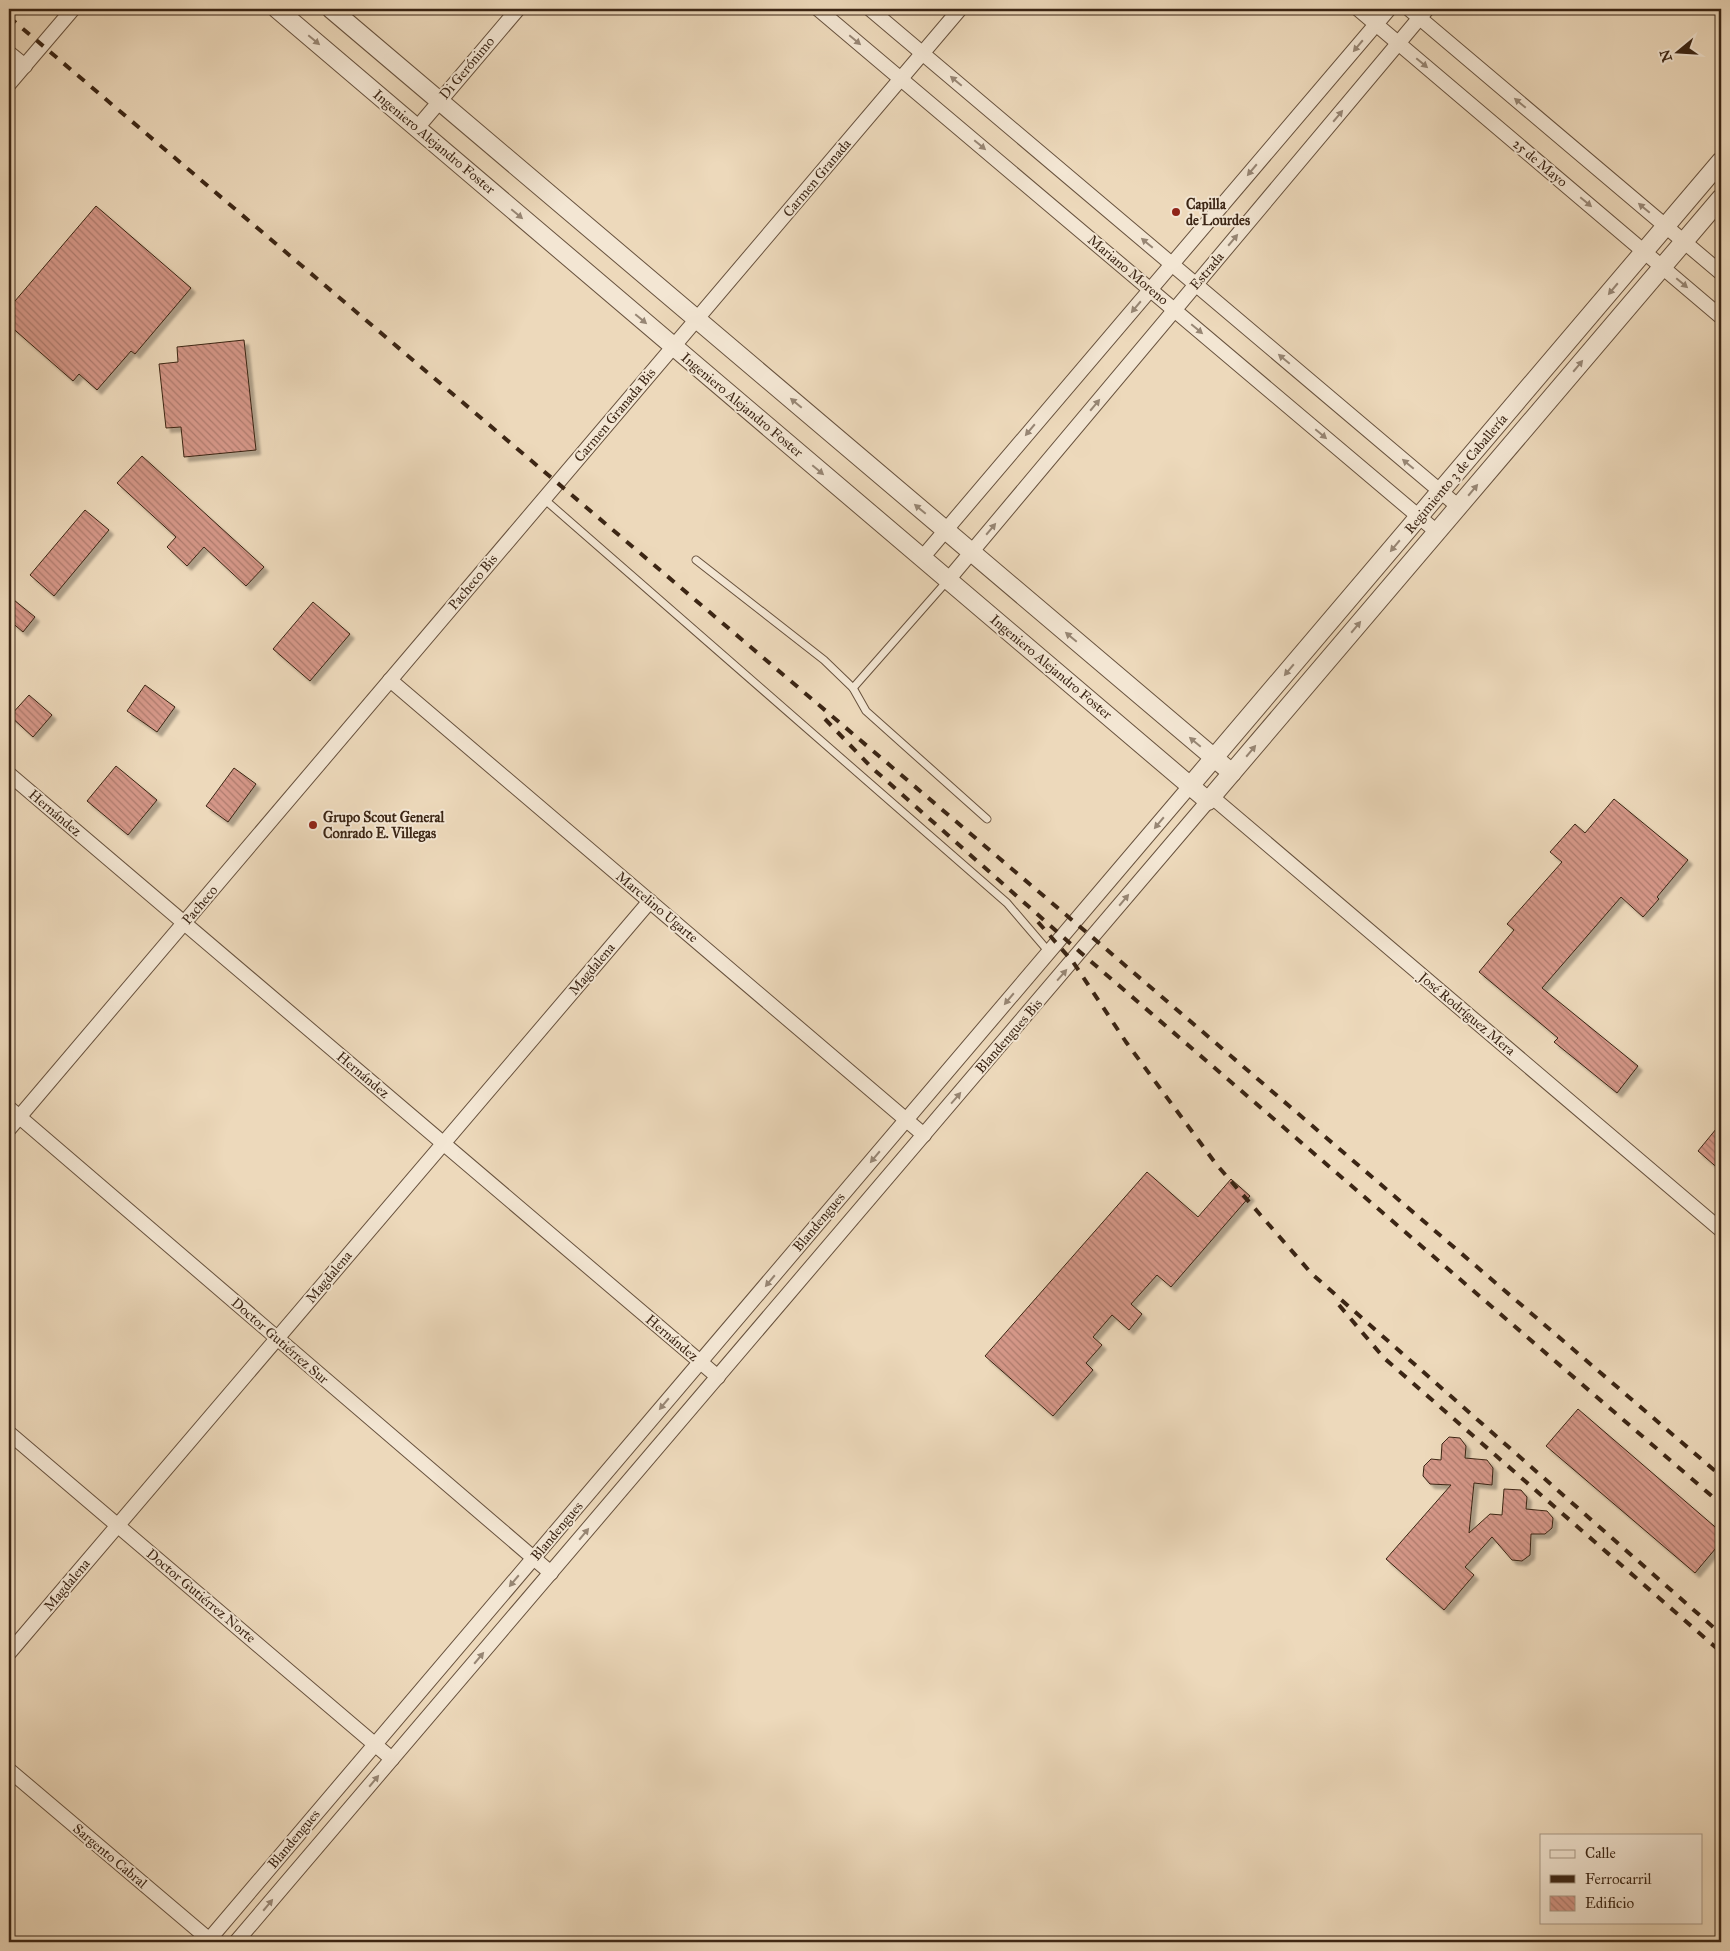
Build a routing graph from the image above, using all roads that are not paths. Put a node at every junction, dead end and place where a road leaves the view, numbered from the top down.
1 (73, 9) edge
2 (276, 9) edge
3 (331, 9) edge
4 (518, 9) edge
5 (818, 9) edge
6 (870, 9) edge
7 (960, 9) edge
8 (1358, 9) edge
9 (1389, 9) edge
10 (1408, 9) edge
11 (1423, 13) edge
12 (1376, 24) junction
13 (1399, 43) junction
14 (9, 52) edge
15 (922, 53) junction
16 (24, 66) junction
17 (901, 79) junction
18 (9, 84) edge
19 (439, 101) junction
20 (416, 128) junction
21 (1721, 161) edge
22 (1721, 198) edge
23 (1666, 227) junction
24 (1684, 242) junction
25 (1645, 252) junction
26 (1172, 264) junction
27 (1663, 267) junction
28 (1721, 274) edge
29 (1196, 284) junction
30 (1150, 290) junction
31 (1175, 310) junction
32 (1721, 317) edge
33 (696, 319) junction
34 (673, 346) junction
35 (557, 483) joint
36 (1441, 492) junction
37 (544, 499) junction
38 (1458, 507) junction
39 (1419, 517) junction
40 (946, 530) junction
41 (1437, 532) junction
42 (971, 552) junction
43 (922, 558) junction
44 (696, 560) dead end
45 (948, 580) junction
46 (390, 680) junction
47 (853, 688) junction
48 (1214, 758) junction
49 (1232, 773) junction
50 (9, 774) edge
51 (1190, 786) junction
52 (1210, 799) junction
53 (987, 819) dead end
54 (650, 901) junction
55 (184, 923) junction
56 (1049, 952) junction
57 (14, 1113) edge
58 (907, 1120) junction
59 (9, 1129) edge
60 (924, 1135) junction
61 (443, 1143) junction
62 (1721, 1230) edge
63 (277, 1338) junction
64 (700, 1362) junction
65 (718, 1377) junction
66 (9, 1433) edge
67 (118, 1526) junction
68 (534, 1558) junction
69 (551, 1573) junction
70 (9, 1653) edge
71 (375, 1744) junction
72 (392, 1759) junction
73 (9, 1770) edge
74 (209, 1941) edge
75 (236, 1942) edge

1 - 16 street
2 -> 20 street, Ingeniero Alejandro Foster
3 - 19 street
4 - 19 street, Di Gerónimo
5 -> 17 street, Mariano Moreno
6 - 15 street
7 - 15 street, Carmen Granada
8 - 12 street, 25 de Mayo
9 - 12 street
10 - 11 street
11 - 13 street, Estrada
23 -> 11 street
12 - 13 street, 25 de Mayo
12 -> 26 street
13 -> 25 street, 25 de Mayo
29 -> 13 street, Estrada
14 - 16 street
15 - 17 street, Carmen Granada
26 -> 15 street
16 - 18 street
17 -> 30 street, Mariano Moreno
17 - 33 street, Carmen Granada
19 - 20 street, Di Gerónimo
19 - 33 street
20 -> 34 street, Ingeniero Alejandro Foster
21 - 23 street, Regimiento 3 de Caballería
22 - 24 street, Regimiento 3 de Caballería
23 - 24 street
23 - 25 street, Regimiento 3 de Caballería
24 - 27 street, Regimiento 3 de Caballería
24 - 28 street
25 - 27 street, 25 de Mayo
25 -> 36 street, Regimiento 3 de Caballería
26 - 29 street
26 - 30 street
27 -> 32 street, 25 de Mayo
38 -> 27 street, Regimiento 3 de Caballería
29 - 31 street, Estrada
36 -> 29 street
30 - 31 street, Mariano Moreno
30 -> 40 street
31 -> 39 street, Mariano Moreno
42 -> 31 street, Estrada
33 - 34 street, Carmen Granada
40 -> 33 street
34 - 35 street, Carmen Granada Bis
34 -> 43 street, Ingeniero Alejandro Foster
35 - 37 street, Pacheco Bis
36 - 38 street
36 - 39 street, Regimiento 3 de Caballería
37 - 46 street, Pacheco Bis
37 - 56 lane
38 - 41 street, Regimiento 3 de Caballería
39 - 41 street, Mariano Moreno
39 -> 48 street, Regimiento 3 de Caballería
40 - 42 street
40 - 43 street
49 -> 41 street, Regimiento 3 de Caballería
42 - 45 street, Estrada
48 -> 42 street
43 - 45 street, Ingeniero Alejandro Foster
44 - 47 lane
45 - 47 lane
45 - 51 street, Ingeniero Alejandro Foster
46 - 54 street, Marcelino Ugarte
46 - 55 street, Pacheco
47 - 53 lane
48 - 49 street
48 - 51 street, Regimiento 3 de Caballería
49 - 52 street, Regimiento 3 de Caballería
50 - 55 street, Hernández
51 - 52 street, Ingeniero Alejandro Foster
51 -> 56 street, Blandengues Bis
60 -> 52 street, Blandengues Bis
52 - 62 street, José Rodríguez Mera
54 - 58 street, Marcelino Ugarte
54 - 61 street, Magdalena
55 - 57 street, Pacheco
55 - 61 street, Hernández
56 -> 58 street, Blandengues Bis
57 - 59 street, Pacheco
57 - 63 street, Doctor Gutiérrez Sur
58 - 60 street, Marcelino Ugarte
58 -> 64 street, Blandengues
60 - 65 street, Blandengues
61 - 63 street, Magdalena
61 - 64 street, Hernández
63 - 67 street, Magdalena
63 - 68 street, Doctor Gutiérrez Sur
64 - 65 street, Hernández
64 -> 68 street, Blandengues
69 -> 65 street, Blandengues
66 - 67 street, Doctor Gutiérrez Norte
67 - 70 street, Magdalena
67 - 71 street, Doctor Gutiérrez Norte
68 - 69 street, Doctor Gutiérrez Sur
68 -> 71 street, Blandengues
72 -> 69 street, Blandengues
71 - 72 street, Doctor Gutiérrez Norte
71 - 74 street, Blandengues
75 -> 72 street, Blandengues
73 - 74 street, Sargento Cabral

